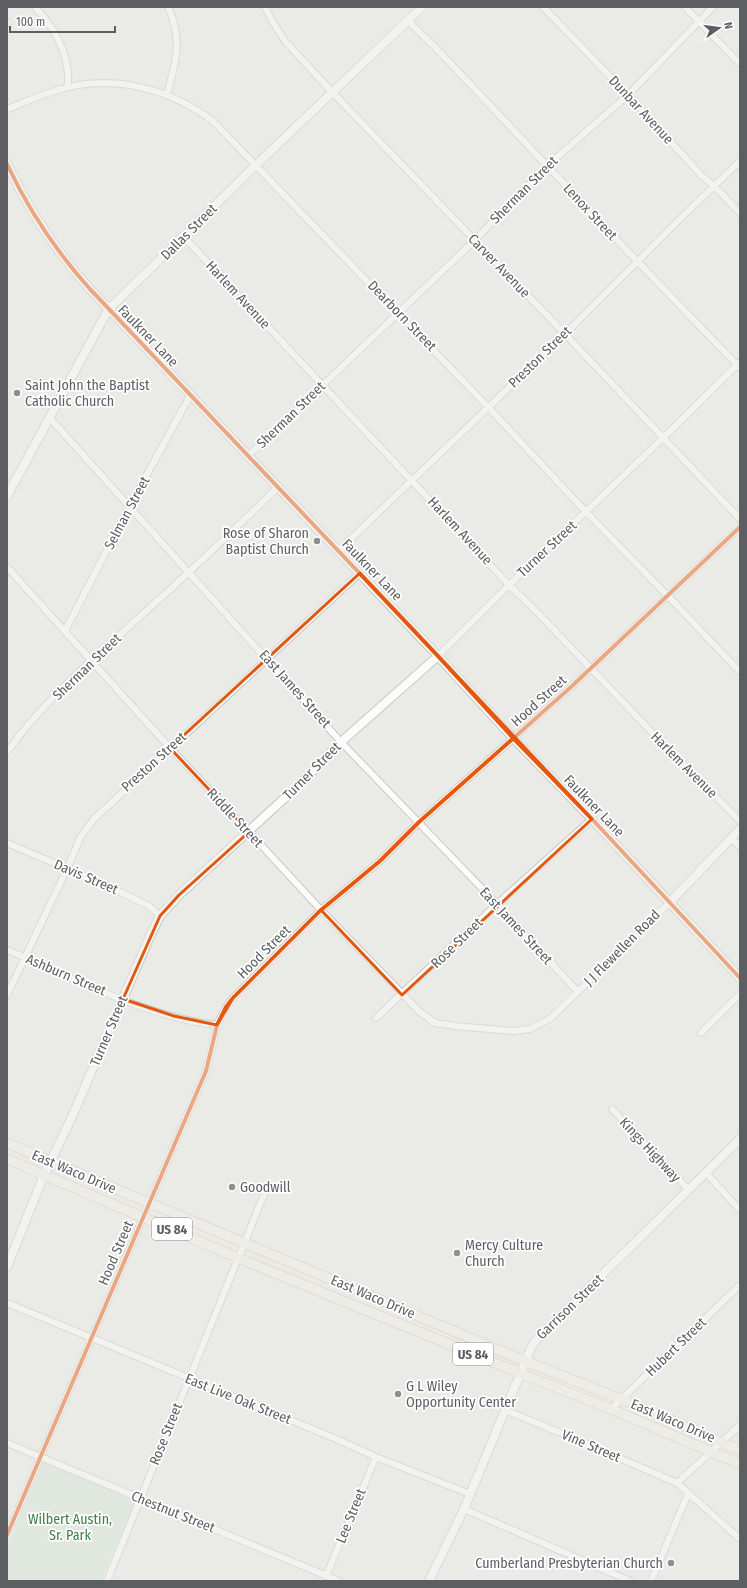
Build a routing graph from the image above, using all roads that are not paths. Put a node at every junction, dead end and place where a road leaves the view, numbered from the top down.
1 (35, 7) edge
2 (168, 7) edge
3 (265, 7) edge
4 (422, 7) edge
5 (543, 7) edge
6 (685, 7) edge
7 (713, 7) edge
8 (408, 21) junction
9 (698, 21) junction
10 (740, 64) edge
11 (67, 87) junction
12 (332, 92) junction
13 (167, 94) junction
14 (628, 96) junction
15 (7, 109) edge
16 (740, 161) edge
17 (7, 164) edge
18 (256, 165) junction
19 (547, 166) junction
20 (714, 186) junction
21 (740, 213) edge
22 (184, 237) junction
23 (474, 240) junction
24 (637, 261) junction
25 (108, 310) junction
26 (398, 313) junction
27 (565, 334) junction
28 (739, 365) edge
29 (322, 386) junction
30 (190, 396) junction
31 (488, 407) junction
32 (49, 417) junction
33 (663, 438) junction
34 (248, 456) junction
35 (412, 480) junction
36 (278, 488) junction
37 (7, 496) edge
38 (129, 507) junction
39 (586, 512) junction
40 (740, 519) edge
41 (740, 527) edge
42 (338, 551) junction
43 (7, 567) edge
44 (189, 573) junction
45 (360, 573) junction
46 (509, 585) junction
47 (667, 595) junction
48 (64, 631) junction
49 (438, 656) junction
50 (267, 658) junction
51 (91, 662) junction
52 (591, 668) junction
53 (740, 672) edge
54 (514, 739) junction
55 (341, 742) junction
56 (170, 748) junction
57 (7, 752) edge
58 (592, 819) junction
59 (740, 821) edge
60 (419, 822) junction
61 (740, 829) edge
62 (249, 832) junction
63 (731, 838) junction
64 (7, 843) edge
65 (740, 847) edge
66 (67, 869) junction
67 (670, 902) junction
68 (497, 904) junction
69 (321, 910) junction
70 (160, 916) junction
71 (7, 950) edge
72 (24, 957) junction
73 (740, 978) edge
74 (578, 992) junction
75 (740, 994) edge
76 (7, 995) edge
77 (402, 995) junction
78 (123, 1000) junction
79 (376, 1018) dead end
80 (217, 1025) junction
81 (487, 1029) joint
82 (701, 1033) dead end
83 (612, 1109) dead end
84 (740, 1139) edge
85 (7, 1143) edge
86 (7, 1159) edge
87 (50, 1162) junction
88 (706, 1173) junction
89 (44, 1175) junction
90 (689, 1190) junction
91 (265, 1192) dead end
92 (150, 1203) junction
93 (740, 1210) edge
94 (144, 1217) junction
95 (244, 1243) junction
96 (238, 1258) junction
97 (7, 1267) edge
98 (740, 1285) edge
99 (7, 1303) edge
100 (92, 1338) junction
101 (525, 1361) junction
102 (520, 1373) junction
103 (188, 1378) junction
104 (622, 1399) junction
105 (611, 1409) junction
106 (506, 1410) junction
107 (740, 1424) edge
108 (721, 1442) junction
109 (7, 1443) edge
110 (740, 1450) edge
111 (710, 1451) junction
112 (40, 1457) junction
113 (376, 1457) junction
114 (740, 1464) edge
115 (677, 1483) junction
116 (470, 1494) junction
117 (688, 1494) junction
118 (140, 1499) junction
119 (464, 1509) junction
120 (7, 1534) edge
121 (740, 1539) edge
122 (326, 1576) junction
123 (107, 1581) edge
124 (339, 1581) edge
125 (430, 1581) edge
126 (630, 1581) edge
127 (651, 1581) edge

1 - 11 street
2 - 13 street
3 - 12 street, Carver Avenue
4 - 8 street, Dallas Street
5 - 14 street, Dunbar Avenue
6 - 9 street
7 - 9 street, Sherman Street
8 - 12 street, Dallas Street
8 - 19 street, Lenox Street
9 - 10 street
9 - 14 street, Sherman Street
11 - 13 street, Dearborn Street
11 - 15 street, Dearborn Street
12 - 18 street, Dallas Street
12 - 23 street, Carver Avenue
13 - 18 street, Dearborn Street
14 - 19 street, Sherman Street
14 - 20 street, Dunbar Avenue
16 - 20 street, Preston Street
17 - 25 street, Faulkner Lane
18 - 22 street, Dallas Street
18 - 26 street, Dearborn Street
19 - 23 street, Sherman Street
19 - 24 street, Lenox Street
20 - 21 street, Dunbar Avenue
20 - 24 street, Preston Street
22 - 25 street, Dallas Street
22 - 29 street, Harlem Avenue
23 - 26 street, Sherman Street
23 - 27 street, Carver Avenue
24 - 27 street, Preston Street
24 - 28 street, Lenox Street
25 - 30 street, Faulkner Lane
25 - 32 street, Dallas Street
26 - 29 street, Sherman Street
26 - 31 street, Dearborn Street
27 - 31 street, Preston Street
27 - 33 street, Carver Avenue
28 - 33 street, Turner Street
29 - 34 street, Sherman Street
29 - 35 street, Harlem Avenue
30 - 34 street, Faulkner Lane
30 - 38 street, Selman Street
31 - 35 street, Preston Street
31 - 39 street, Dearborn Street
32 - 37 street, Dallas Street
32 - 38 street, East James Street
33 - 39 street, Turner Street
33 - 40 street, Carver Avenue
34 - 36 street, Faulkner Lane
35 - 42 street, Preston Street
35 - 46 street, Harlem Avenue
36 - 42 street, Faulkner Lane
36 - 44 street, Sherman Street
38 - 44 street, East James Street
38 - 48 street, Selman Street
39 - 46 street, Turner Street
39 - 47 street, Dearborn Street
41 - 47 street, Hood Street
42 - 45 street, Faulkner Lane
43 - 48 street, Riddle Street
44 - 50 street, East James Street
44 - 51 street, Sherman Street
45 - 49 street, Faulkner Lane
45 - 50 street, Preston Street
46 - 49 street, Turner Street
46 - 52 street, Harlem Avenue
47 - 52 street, Hood Street
47 - 53 street, Dearborn Street
48 - 51 street, Riddle Street
49 - 54 street, Faulkner Lane
49 - 55 street, Turner Street
50 - 55 street, East James Street
50 - 56 street, Preston Street
51 - 56 street, Riddle Street
51 - 57 street, Sherman Street
52 - 54 street, Hood Street
52 - 59 street, Harlem Avenue
54 - 58 street, Faulkner Lane
54 - 60 street, Hood Street
55 - 60 street, East James Street
55 - 62 street, Turner Street
56 - 62 street, Riddle Street
56 - 66 street, Preston Street
58 - 67 street, Faulkner Lane
58 - 68 street, Rose Street
60 - 68 street, East James Street
60 - 69 street, Hood Street
61 - 63 street, J J Flewellen Road
62 - 69 street, Riddle Street
62 - 70 street, Turner Street
63 - 65 street
63 - 67 street, J J Flewellen Road
64 - 66 street, Davis Street
66 - 70 street, Davis Street
66 - 72 street, Preston Street
67 - 73 street, Faulkner Lane
67 - 74 street, J J Flewellen Road
68 - 74 street, East James Street
68 - 77 street, Rose Street
69 - 77 street, Riddle Street
69 - 80 street, Hood Street
70 - 78 street, Turner Street
71 - 72 street, Ashburn Street
72 - 76 street, Preston Street
72 - 78 street, Ashburn Street
74 - 81 street, J J Flewellen Road
75 - 82 street
77 - 79 street, Rose Street
77 - 81 street, Riddle Street
78 - 80 street, Ashburn Street
78 - 87 street, Turner Street
80 - 92 street, Hood Street
83 - 90 street, Kings Highway
84 - 88 street, Garrison Street
85 - 87 main road, East Waco Drive / US 84
86 - 89 main road, East Waco Drive / US 84
87 - 89 street, Turner Street
87 - 92 main road, East Waco Drive / US 84
88 - 90 street, Garrison Street
88 - 93 street
89 - 94 main road, East Waco Drive / US 84
89 - 97 street, Turner Street
90 - 101 street, Garrison Street
91 - 95 street, Rose Street
92 - 94 street, Hood Street
92 - 95 main road, East Waco Drive / US 84
94 - 96 main road, East Waco Drive / US 84
94 - 100 street, Hood Street
95 - 96 street, Rose Street
95 - 101 main road, East Waco Drive / US 84
96 - 102 main road, East Waco Drive / US 84
96 - 103 street, Rose Street
98 - 104 street, Hubert Street
99 - 100 street, East Live Oak Street
100 - 103 street, East Live Oak Street
100 - 112 street, Hood Street
101 - 102 street, Garrison Street
101 - 104 main road, East Waco Drive / US 84
102 - 105 main road, East Waco Drive / US 84
102 - 106 street, Garrison Street
103 - 113 street, East Live Oak Street
103 - 118 street, Rose Street
104 - 105 street, Hubert Street
104 - 108 main road, East Waco Drive / US 84
105 - 111 main road, East Waco Drive / US 84
106 - 115 street, Vine Street
106 - 116 street, Garrison Street
107 - 108 street
108 - 110 main road, East Waco Drive / US 84
108 - 111 street
109 - 112 street, Chestnut Street
111 - 114 main road, East Waco Drive / US 84
111 - 115 street
112 - 118 street, Chestnut Street
112 - 120 street, Hood Street
113 - 116 street, East Live Oak Street
113 - 122 street, Lee Street
115 - 117 street
116 - 119 street, Garrison Street
117 - 121 street
117 - 127 street
118 - 122 street, Chestnut Street
118 - 123 street, Rose Street
119 - 125 street, Garrison Street
119 - 126 street
122 - 124 street, Chestnut Street

